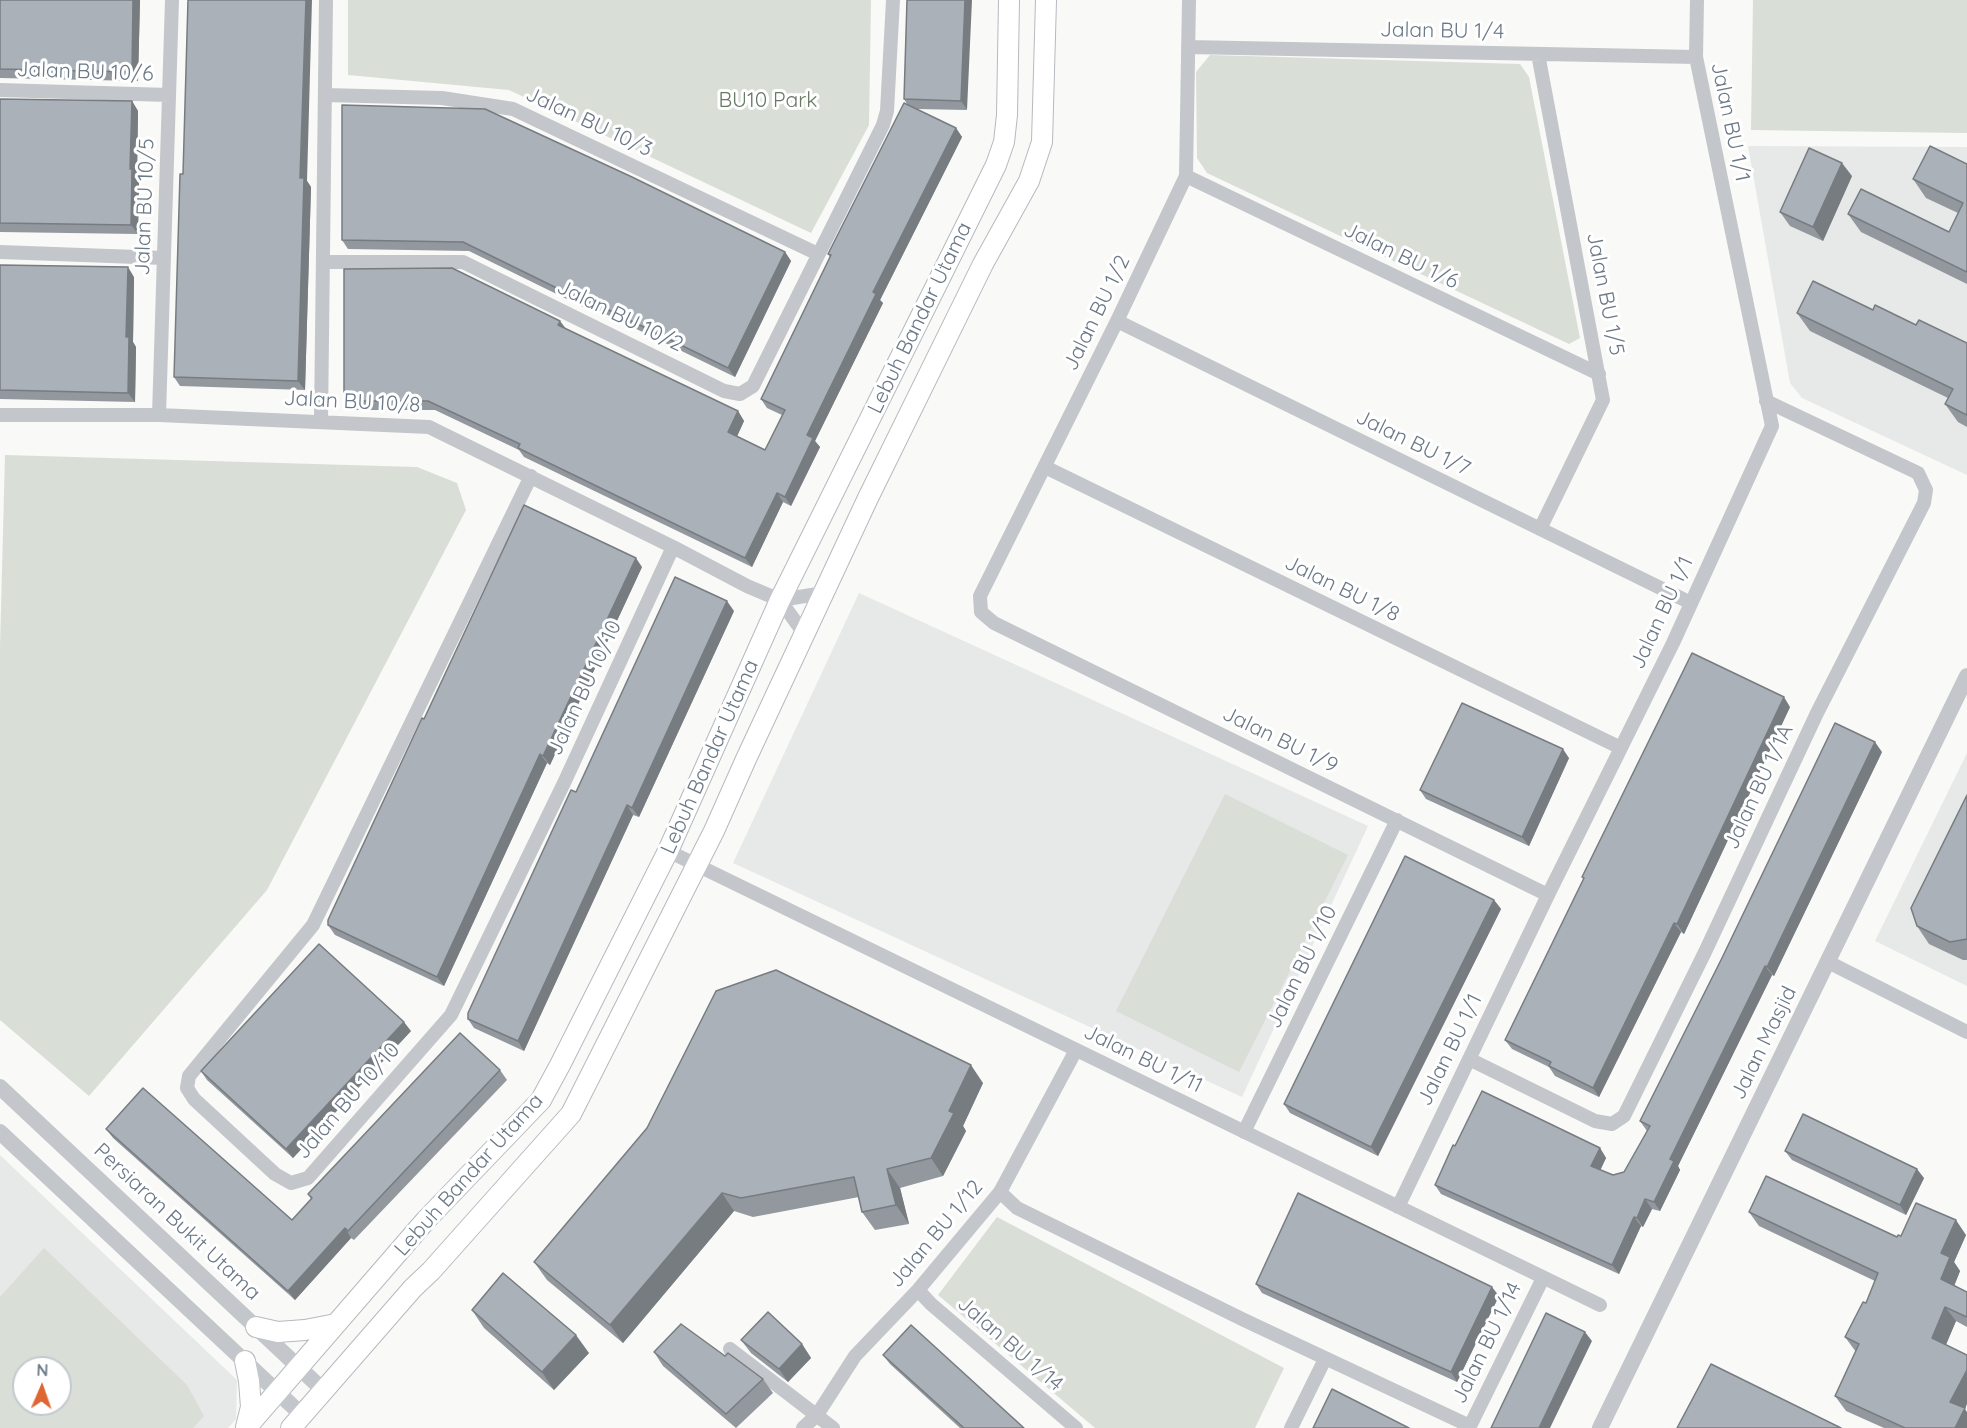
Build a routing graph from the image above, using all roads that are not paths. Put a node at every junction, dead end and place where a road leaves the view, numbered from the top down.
1 (172, 0) edge
2 (326, 0) edge
3 (893, 0) edge
4 (1009, 0) edge
5 (1046, 0) edge
6 (1189, 0) edge
7 (1697, 0) edge
8 (1188, 47) junction
9 (1538, 54) junction
10 (1696, 57) junction
11 (0, 90) edge
12 (169, 95) junction
13 (325, 95) junction
14 (1186, 176) junction
15 (0, 252) edge
16 (818, 254) junction
17 (164, 258) junction
18 (323, 262) junction
19 (1117, 321) junction
20 (1599, 374) junction
21 (1766, 401) junction
22 (0, 415) edge
23 (159, 415) junction
24 (321, 421) junction
25 (1045, 467) junction
26 (531, 476) junction
27 (1540, 529) junction
28 (673, 547) junction
29 (825, 593) junction
30 (780, 600) junction
31 (1691, 603) junction
32 (994, 623) joint
33 (804, 635) junction
34 (1967, 676) edge
35 (1621, 748) junction
36 (1397, 820) junction
37 (668, 851) junction
38 (698, 865) junction
39 (1548, 895) junction
40 (1828, 962) junction
41 (1967, 1032) edge
42 (1076, 1050) junction
43 (1469, 1059) junction
44 (0, 1087) edge
45 (0, 1132) edge
46 (1244, 1132) junction
47 (1000, 1192) junction
48 (1398, 1207) junction
49 (1543, 1278) junction
50 (918, 1290) junction
51 (1600, 1305) dead end
52 (336, 1324) junction
53 (256, 1327) junction
54 (730, 1349) dead end
55 (1325, 1359) junction
56 (245, 1361) junction
57 (299, 1368) junction
58 (323, 1390) junction
59 (277, 1392) junction
60 (817, 1415) junction
61 (296, 1421) edge
62 (1469, 1427) edge
63 (246, 1428) edge
64 (802, 1428) edge
65 (833, 1428) edge
66 (1076, 1428) edge
67 (1291, 1428) edge
68 (1600, 1428) edge

1 - 12 street, Jalan BU 10/5
2 - 13 street
3 - 16 street
4 - 30 main road, Lebuh Bandar Utama
5 - 29 main road, Lebuh Bandar Utama
6 - 8 street, Jalan BU 1/2
7 - 10 street, Jalan BU 1/1
8 - 9 street, Jalan BU 1/4
8 - 14 street, Jalan BU 1/2
9 - 10 street, Jalan BU 1/4
9 - 20 street, Jalan BU 1/5
10 - 21 street, Jalan BU 1/1
11 - 12 street, Jalan BU 10/6
12 - 17 street, Jalan BU 10/5
13 - 16 street, Jalan BU 10/3
13 - 18 street
14 - 19 street, Jalan BU 1/2
14 - 20 street, Jalan BU 1/6
15 - 17 street
16 - 18 street, Jalan BU 10/2
17 - 23 street, Jalan BU 10/5
18 - 24 street
19 - 25 street, Jalan BU 1/2
19 - 27 street, Jalan BU 1/7
20 - 27 street, Jalan BU 1/5
21 - 31 street, Jalan BU 1/1
21 - 43 street, Jalan BU 1/1A
22 - 23 street, Jalan BU 10/8
23 - 24 street, Jalan BU 10/8
24 - 26 street, Jalan BU 10/8
25 - 32 street, Jalan BU 1/2
25 - 35 street, Jalan BU 1/8
26 - 28 street, Jalan BU 10/8
26 - 28 street, Jalan BU 10/10
27 - 31 street, Jalan BU 1/7
28 - 30 street
29 - 30 street
29 - 33 main road, Lebuh Bandar Utama
30 - 33 street
30 - 37 main road, Lebuh Bandar Utama
31 - 35 street, Jalan BU 1/1
32 - 36 street, Jalan BU 1/9
33 - 38 main road, Lebuh Bandar Utama
34 - 40 street, Jalan Masjid
35 - 39 street, Jalan BU 1/1
36 - 39 street, Jalan BU 1/9
36 - 46 street, Jalan BU 1/10
37 - 38 street, Jalan BU 1/11
37 - 52 main road, Lebuh Bandar Utama
38 - 42 street, Jalan BU 1/11
38 - 58 main road, Lebuh Bandar Utama
39 - 43 street, Jalan BU 1/1
40 - 41 street
40 - 68 street, Jalan Masjid
42 - 46 street, Jalan BU 1/11
42 - 47 street, Jalan BU 1/12
43 - 48 street, Jalan BU 1/1
44 - 53 street, Persiaran Bukit Utama
45 - 56 street
46 - 48 street, Jalan BU 1/11
47 - 50 street, Jalan BU 1/12
47 - 55 street
48 - 49 street, Jalan BU 1/11
49 - 51 street, Jalan BU 1/11
49 - 62 street, Jalan BU 1/14
50 - 60 street, Jalan BU 1/12
50 - 66 street, Jalan BU 1/14
52 - 53 main road
52 - 57 main road, Lebuh Bandar Utama
53 - 57 street, Persiaran Bukit Utama
54 - 60 street
55 - 62 street
55 - 67 street
56 - 59 street
56 - 63 main road
57 - 58 street, Persiaran Bukit Utama
57 - 59 main road, Lebuh Bandar Utama
58 - 61 main road, Lebuh Bandar Utama
59 - 61 street
59 - 63 main road, Lebuh Bandar Utama
60 - 64 street, Jalan BU 1/12
60 - 65 street

